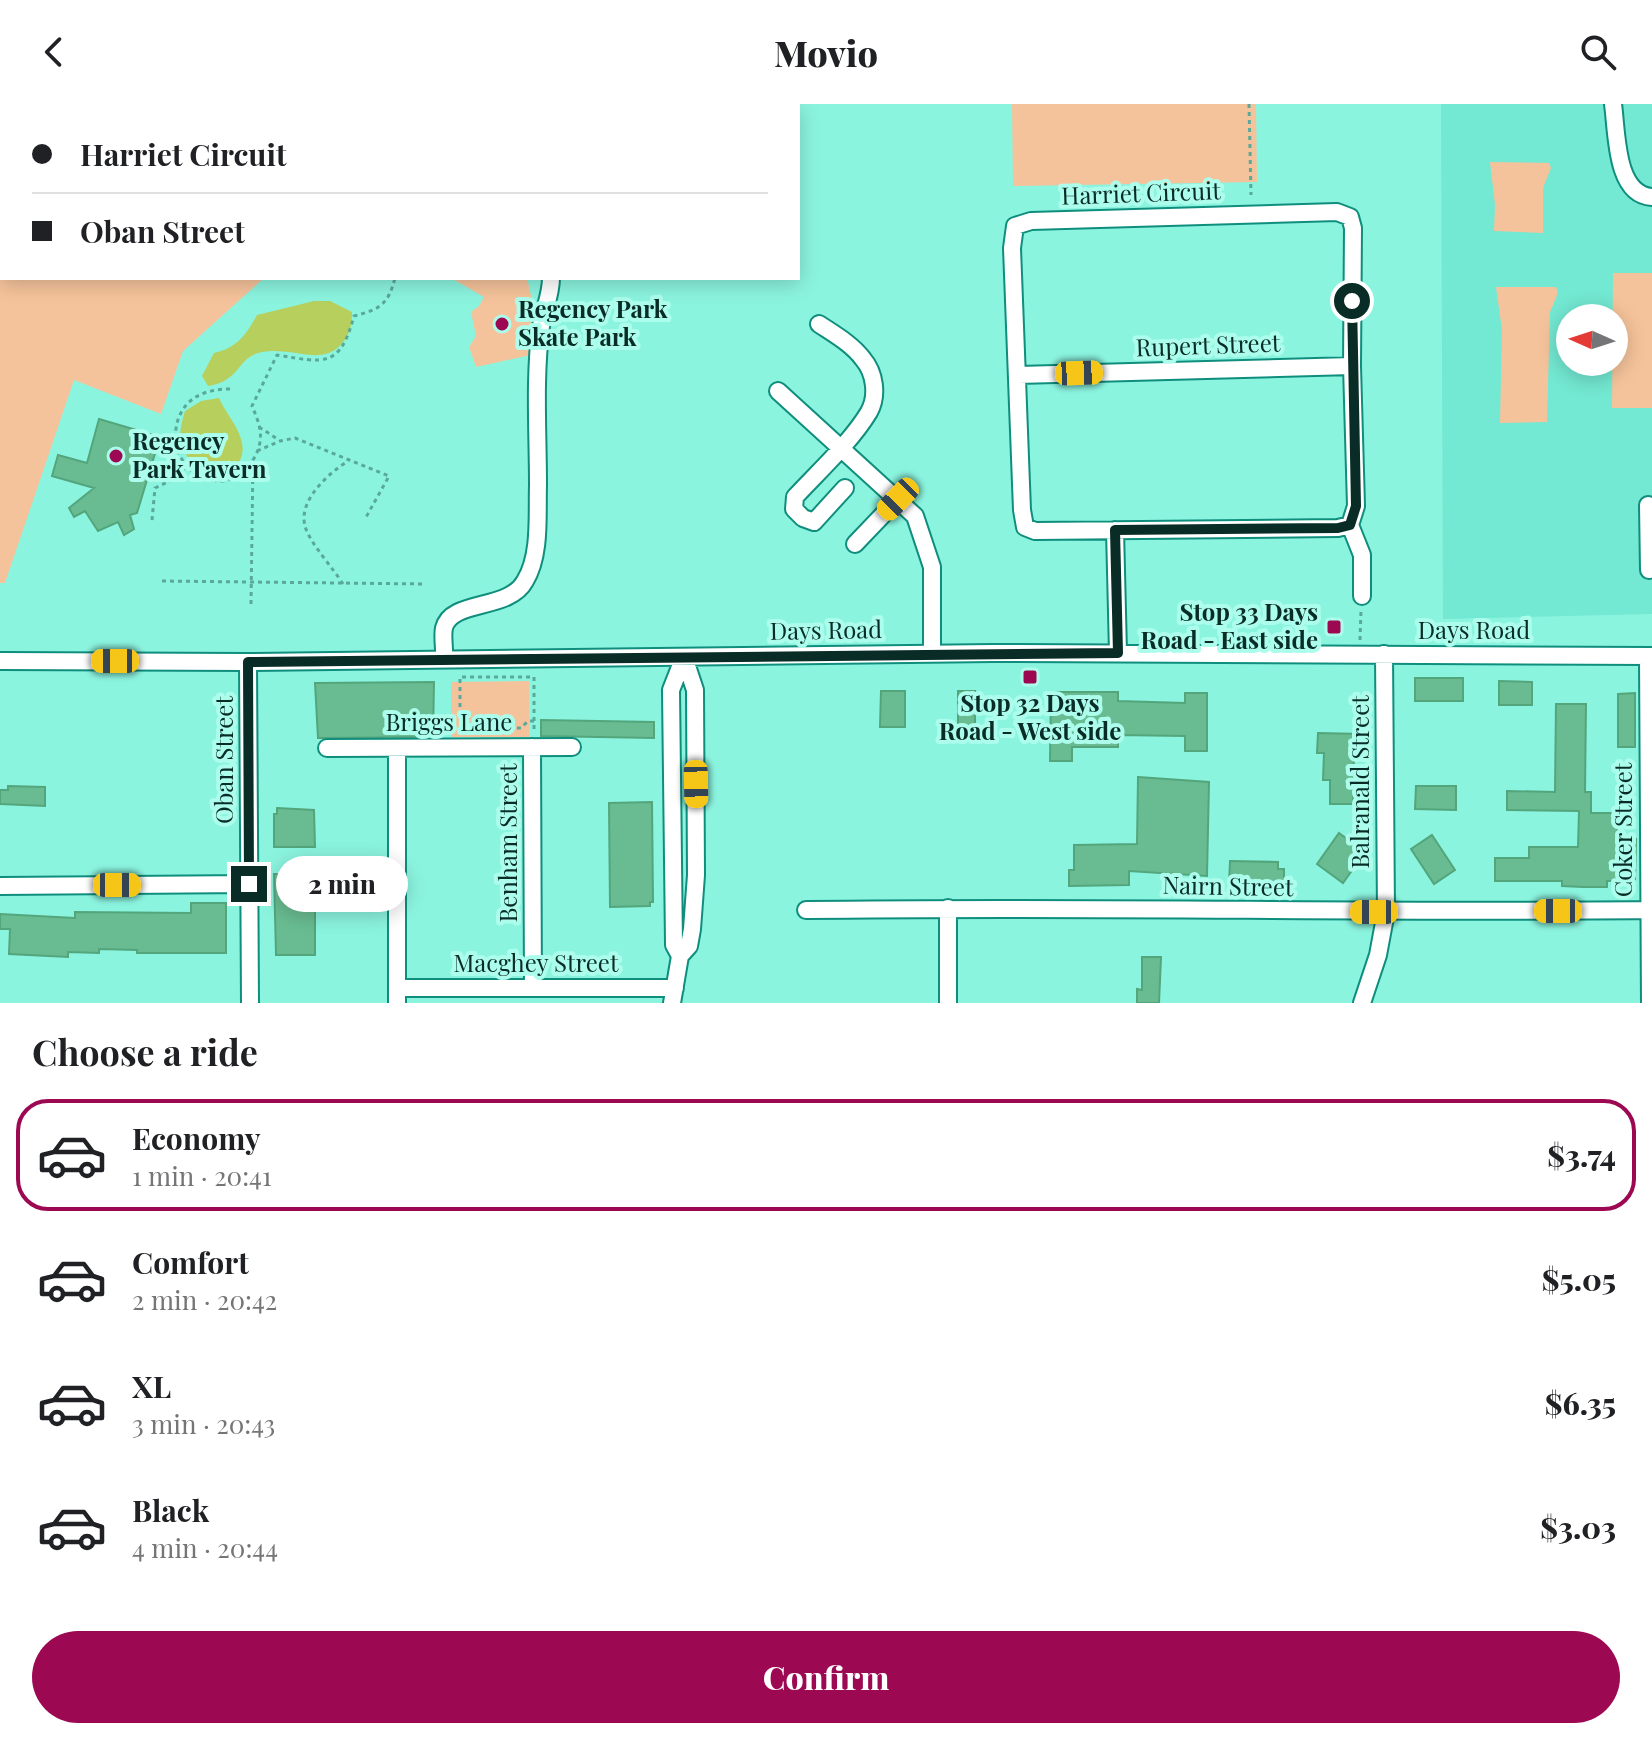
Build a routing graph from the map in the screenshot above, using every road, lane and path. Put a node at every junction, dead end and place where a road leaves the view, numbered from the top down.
1 (1249, 104) edge
2 (1613, 104) edge
3 (1251, 195) dead end
4 (1652, 197) edge
5 (394, 280) edge
6 (551, 280) edge
7 (819, 324) dead end
8 (1352, 366) junction
9 (1018, 375) junction
10 (230, 389) dead end
11 (778, 391) dead end
12 (259, 427) junction
13 (280, 441) junction
14 (840, 447) junction
15 (257, 451) junction
16 (253, 459) junction
17 (350, 460) junction
18 (186, 466) junction
19 (845, 488) dead end
20 (898, 499) junction
21 (1648, 505) dead end
22 (365, 519) dead end
23 (152, 520) dead end
24 (1350, 525) junction
25 (1115, 530) junction
26 (855, 544) dead end
27 (1649, 570) dead end
28 (162, 581) dead end
29 (252, 583) junction
30 (343, 584) junction
31 (425, 584) dead end
32 (1362, 596) joint
33 (251, 604) dead end
34 (1118, 653) junction
35 (932, 654) junction
36 (1360, 654) junction
37 (1384, 654) junction
38 (1650, 656) edge
39 (684, 657) junction
40 (444, 659) junction
41 (0, 661) edge
42 (248, 662) junction
43 (534, 721) junction
44 (672, 730) junction
45 (695, 732) junction
46 (533, 741) junction
47 (572, 747) dead end
48 (327, 748) dead end
49 (397, 748) junction
50 (249, 884) junction
51 (0, 886) edge
52 (948, 908) junction
53 (806, 910) dead end
54 (1648, 910) junction
55 (1386, 912) junction
56 (680, 956) junction
57 (533, 988) junction
58 (397, 996) edge
59 (674, 996) edge
60 (250, 1003) edge
61 (948, 1003) edge
62 (1362, 1003) edge
63 (1650, 1003) edge

1 - 3 path
2 - 4 street
5 - 12 path
6 - 40 street
7 - 14 street
8 - 9 street, Rupert Street
8 - 9 street, Harriet Circuit
8 - 24 street, Harriet Circuit
9 - 25 street, Harriet Circuit
10 - 18 path
11 - 14 street
12 - 13 path
12 - 15 path
13 - 15 path
13 - 17 path
14 - 19 street
14 - 20 street
15 - 16 path
16 - 18 path
16 - 29 path
17 - 22 path
17 - 30 path
18 - 23 path
20 - 26 street
20 - 35 street
21 - 27 street
24 - 25 street, Harriet Circuit
24 - 32 street, Harriet Circuit
25 - 34 street
28 - 29 path
29 - 30 path
29 - 33 path
30 - 31 path
32 - 36 path
34 - 35 street, Days Road
34 - 36 street, Days Road
35 - 39 street, Days Road
36 - 37 street, Days Road
37 - 38 street, Days Road
37 - 55 street, Balranald Street
38 - 54 street, Coker Street
39 - 40 street, Days Road
39 - 44 street
39 - 45 street
40 - 42 street, Days Road
41 - 42 street, Days Road
42 - 50 street, Oban Street
43 - 43 path
43 - 46 path
44 - 45 street
44 - 56 street
45 - 56 street
46 - 47 street, Briggs Lane
46 - 49 street, Briggs Lane
46 - 57 street, Benham Street
48 - 49 street, Briggs Lane
49 - 58 street
50 - 51 street
50 - 60 street, Oban Street
52 - 53 street, Nairn Street
52 - 55 street, Nairn Street
52 - 61 street
54 - 55 street, Nairn Street
54 - 63 street, Coker Street
55 - 62 street, Balranald Street
56 - 59 street
57 - 58 street, Macghey Street
57 - 59 street, Macghey Street

